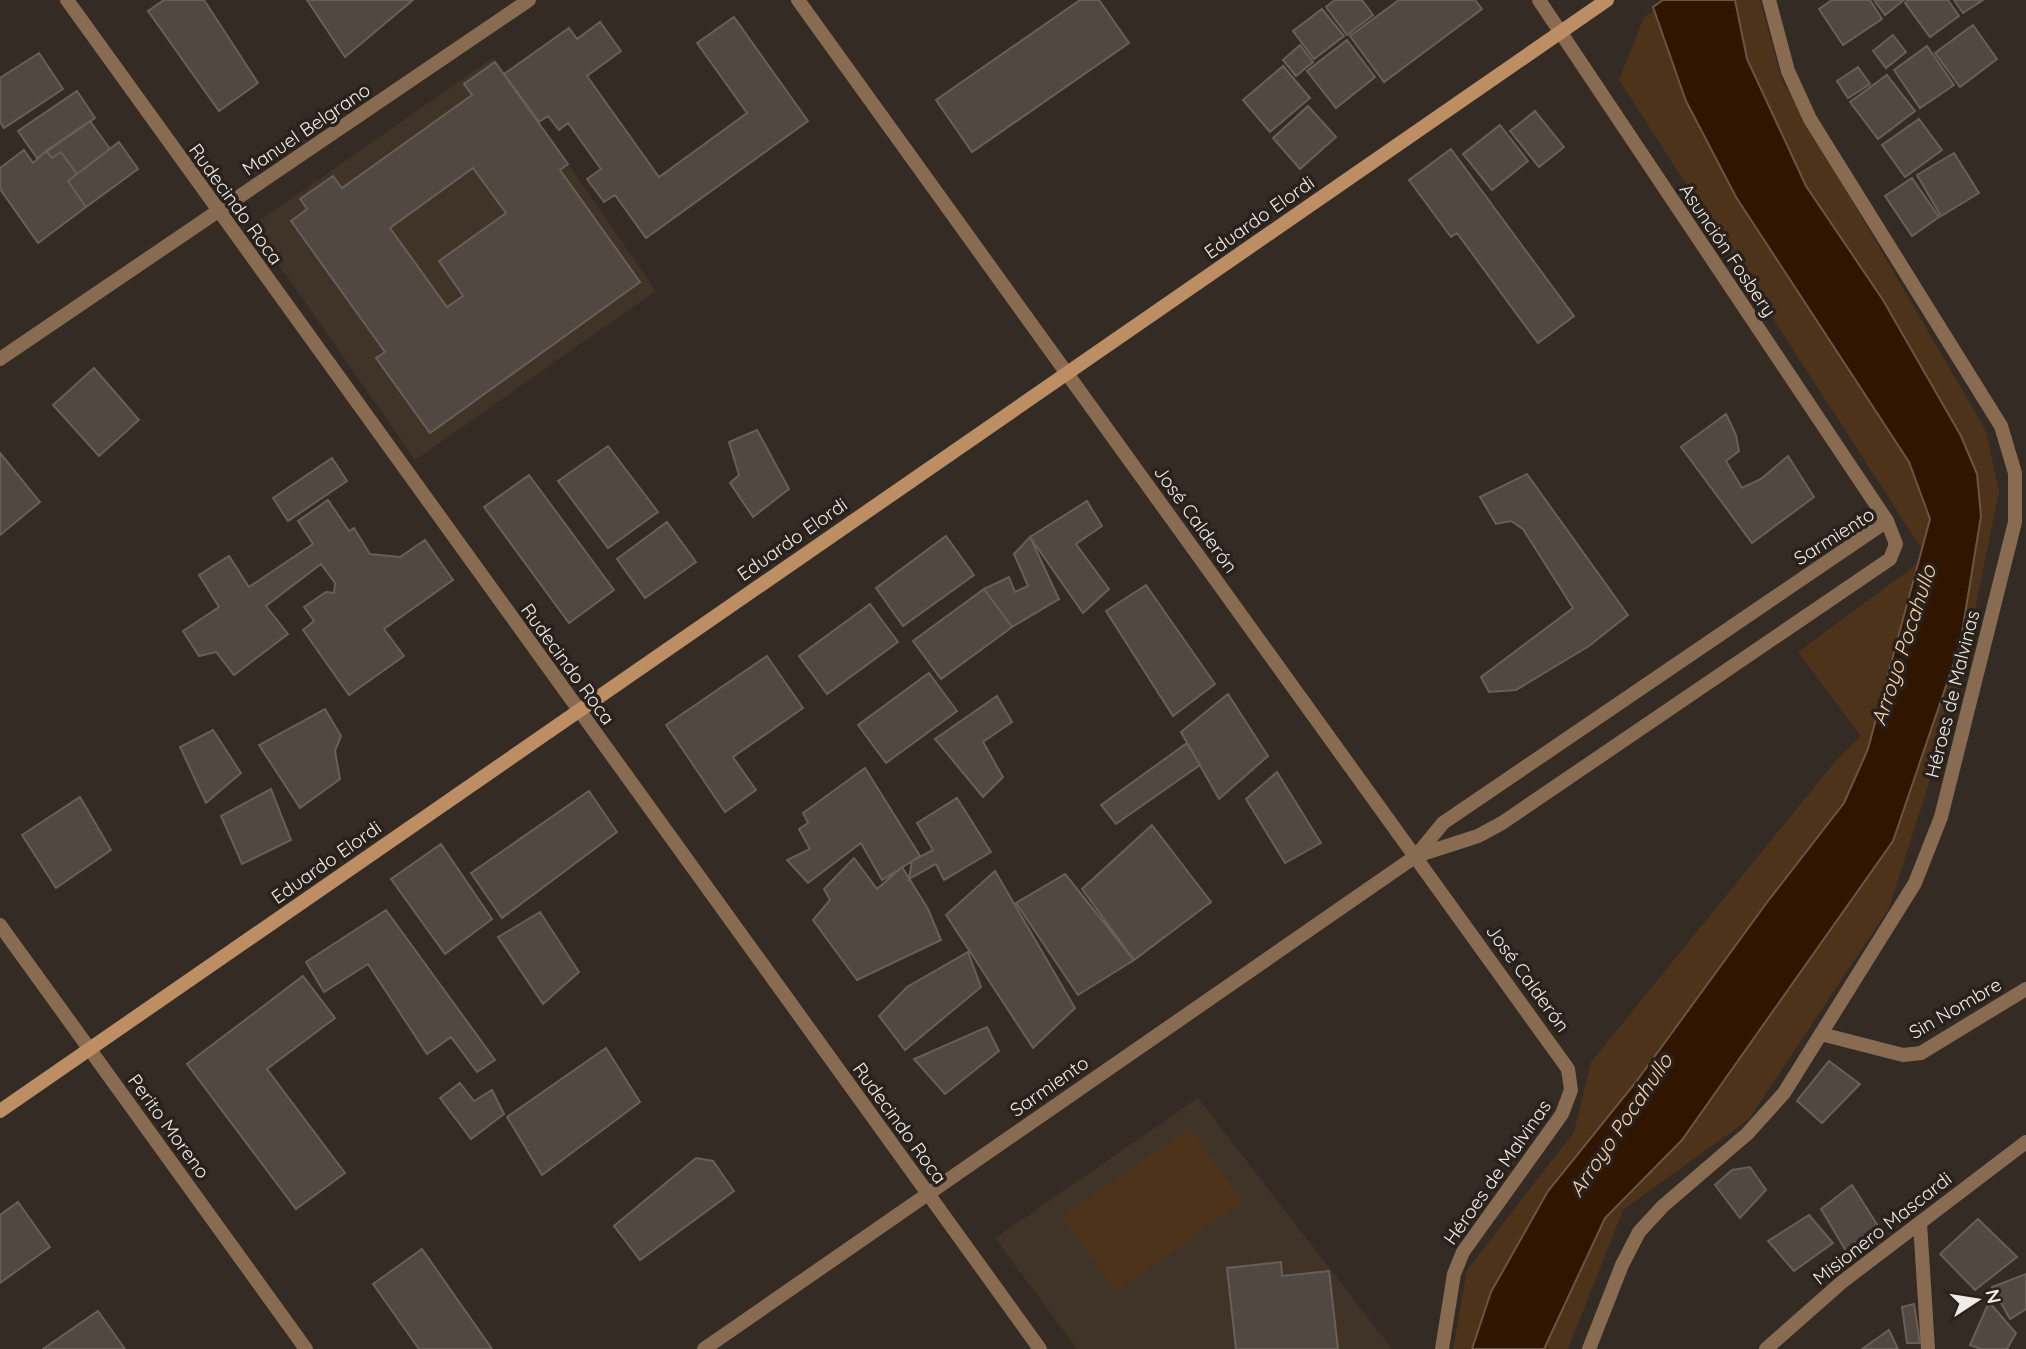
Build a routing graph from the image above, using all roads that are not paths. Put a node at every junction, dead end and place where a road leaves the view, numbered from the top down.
1 (66, 0) edge
2 (529, 0) edge
3 (797, 0) edge
4 (1539, 0) edge
5 (1607, 0) edge
6 (1769, 0) edge
7 (1559, 33) junction
8 (218, 212) junction
9 (0, 359) edge
10 (1067, 373) junction
11 (2026, 447) edge
12 (2012, 457) junction
13 (1887, 521) junction
14 (578, 711) junction
15 (1416, 856) junction
16 (0, 925) edge
17 (2026, 989) edge
18 (1821, 1034) junction
19 (89, 1049) junction
20 (1563, 1060) joint
21 (0, 1111) edge
22 (2026, 1142) edge
23 (928, 1194) junction
24 (1920, 1223) junction
25 (306, 1349) edge
26 (704, 1349) edge
27 (1040, 1349) edge
28 (1442, 1349) edge
29 (1589, 1349) edge
30 (1766, 1349) edge
31 (1928, 1349) edge

1 - 8 street, Rudecindo Roca
2 - 8 street, Manuel Belgrano
3 - 10 street, José Calderón
4 - 7 street, Asunción Fosbery
5 - 7 main road, Eduardo Elordi
6 - 12 street, Héroes de Malvinas
7 - 10 main road, Eduardo Elordi
7 - 13 street, Asunción Fosbery
8 - 9 street, Manuel Belgrano
8 - 14 street, Rudecindo Roca
10 - 14 main road, Eduardo Elordi
10 - 15 street, José Calderón
11 - 12 street
12 - 18 street, Héroes de Malvinas
13 - 15 street, Sarmiento
13 - 15 street, Sarmiento
14 - 19 main road, Eduardo Elordi
14 - 23 street, Rudecindo Roca
15 - 20 street, José Calderón
15 - 23 street, Sarmiento
16 - 19 street, Perito Moreno
17 - 18 street, Sin Nombre
18 - 29 street, Héroes de Malvinas
19 - 21 main road, Eduardo Elordi
19 - 25 street, Perito Moreno
20 - 28 street, Héroes de Malvinas
22 - 24 street, Misionero Mascardi
23 - 26 street, Sarmiento
23 - 27 street, Rudecindo Roca
24 - 30 street, Misionero Mascardi
24 - 31 street

